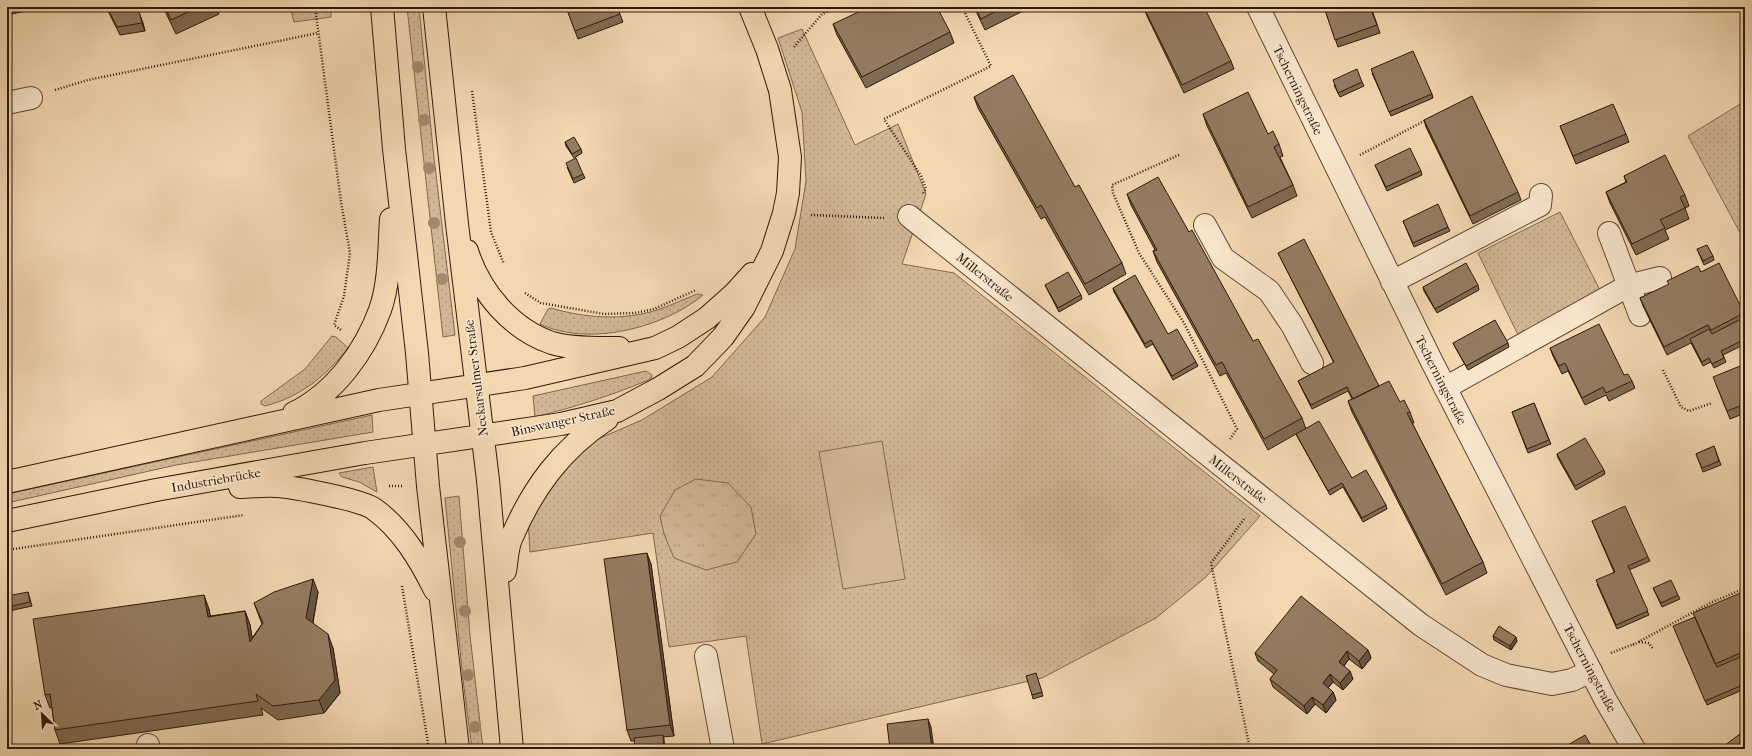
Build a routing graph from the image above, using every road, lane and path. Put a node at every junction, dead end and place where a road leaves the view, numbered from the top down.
1 (315, 7) edge
2 (382, 7) edge
3 (434, 7) edge
4 (750, 7) edge
5 (837, 7) edge
6 (962, 7) edge
7 (1258, 7) edge
8 (318, 32) junction
9 (797, 43) dead end
10 (471, 86) dead end
11 (31, 98) joint
12 (7, 103) edge
13 (1430, 118) edge
14 (394, 149) junction
15 (1179, 155) dead end
16 (1336, 168) junction
17 (1541, 195) dead end
18 (784, 213) junction
19 (909, 216) junction
20 (457, 224) junction
21 (1205, 225) dead end
22 (1608, 233) dead end
23 (772, 251) junction
24 (505, 268) dead end
25 (1660, 278) dead end
26 (1392, 282) junction
27 (1628, 286) junction
28 (701, 288) dead end
29 (521, 291) dead end
30 (1640, 315) edge
31 (363, 347) junction
32 (654, 348) junction
33 (1312, 363) dead end
34 (1663, 370) dead end
35 (478, 385) junction
36 (1445, 388) junction
37 (420, 393) junction
38 (1712, 403) dead end
39 (618, 411) junction
40 (274, 422) junction
41 (483, 437) junction
42 (425, 443) junction
43 (1215, 461) junction
44 (7, 482) edge
45 (156, 490) junction
46 (1261, 497) junction
47 (252, 514) dead end
48 (7, 522) edge
49 (7, 550) edge
50 (402, 584) dead end
51 (1745, 588) edge
52 (500, 596) junction
53 (442, 604) junction
54 (1633, 644) junction
55 (1653, 649) dead end
56 (706, 656) dead end
57 (1588, 666) junction
58 (875, 744) dead end
59 (429, 749) edge
60 (458, 749) edge
61 (512, 749) edge
62 (723, 749) edge
63 (876, 749) edge
64 (1250, 749) edge
65 (1634, 749) edge

1 - 8 path
2 - 14 main road
3 - 20 main road, Neckarsulmer Straße
4 - 18 main road, Binswanger Straße
5 - 9 path
6 - 19 path
7 - 16 street, Tscherningstraße
8 - 11 path
8 - 31 path
10 - 24 path
11 - 12 street
13 - 16 path
14 - 31 main road
14 - 37 main road
15 - 43 path
16 - 26 street, Tscherningstraße
17 - 26 street
18 - 19 path
18 - 23 main road, Binswanger Straße
19 - 43 street, Millerstraße
20 - 32 main road
20 - 35 main road, Neckarsulmer Straße
21 - 33 street
22 - 27 street
23 - 32 main road, Binswanger Straße
23 - 39 main road, Binswanger Straße
25 - 27 street
26 - 36 street, Tscherningstraße
27 - 30 street
27 - 36 street
28 - 29 path
31 - 40 main road
32 - 35 main road, Binswanger Straße
34 - 38 path
35 - 37 main road, Binswanger Straße
35 - 41 main road, Neckarsulmer Straße
36 - 57 street, Tscherningstraße
37 - 40 main road
37 - 42 main road
39 - 41 main road, Binswanger Straße
39 - 52 main road
40 - 44 main road
41 - 42 main road, Binswanger Straße
41 - 52 main road, Neckarsulmer Straße
42 - 45 main road, Industriebrücke
42 - 53 main road
43 - 46 street, Millerstraße
45 - 48 main road, Industriebrücke
45 - 53 main road
46 - 57 street, Millerstraße
46 - 64 path
47 - 49 path
50 - 59 path
51 - 54 path
52 - 61 main road, Neckarsulmer Straße
53 - 60 main road
54 - 55 path
54 - 57 path
56 - 62 street
57 - 65 street, Tscherningstraße
58 - 63 path

